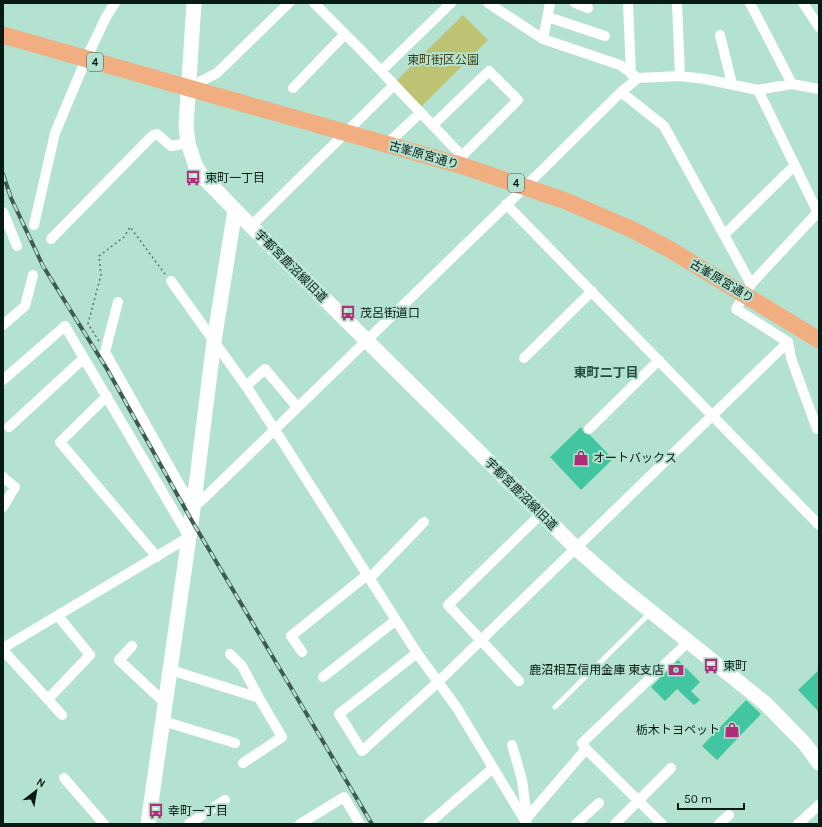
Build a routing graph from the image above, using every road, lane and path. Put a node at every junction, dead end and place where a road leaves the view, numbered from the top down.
1 (115, 3) edge
2 (194, 3) edge
3 (288, 3) edge
4 (314, 3) edge
5 (451, 3) edge
6 (488, 3) edge
7 (550, 3) edge
8 (575, 3) edge
9 (628, 3) edge
10 (677, 3) edge
11 (750, 3) edge
12 (803, 3) edge
13 (588, 8) dead end
14 (548, 17) junction
15 (819, 27) edge
16 (345, 34) junction
17 (3, 35) edge
18 (720, 35) dead end
19 (605, 36) dead end
20 (543, 39) junction
21 (86, 59) junction
22 (381, 71) junction
23 (635, 76) junction
24 (680, 76) junction
25 (732, 84) junction
26 (792, 84) junction
27 (394, 85) junction
28 (188, 88) junction
29 (294, 88) dead end
30 (819, 89) edge
31 (758, 90) junction
32 (621, 92) junction
33 (420, 113) junction
34 (433, 125) junction
35 (346, 134) junction
36 (188, 143) junction
37 (386, 145) junction
38 (463, 161) junction
39 (795, 165) junction
40 (526, 186) junction
41 (506, 204) junction
42 (235, 210) junction
43 (3, 212) edge
44 (818, 214) edge
45 (34, 225) dead end
46 (251, 226) junction
47 (724, 235) junction
48 (51, 239) dead end
49 (17, 246) dead end
50 (33, 275) dead end
51 (171, 281) joint
52 (748, 289) junction
53 (592, 291) junction
54 (118, 302) dead end
55 (3, 325) edge
56 (819, 340) edge
57 (214, 341) junction
58 (366, 341) junction
59 (788, 342) junction
60 (105, 352) junction
61 (84, 358) junction
62 (524, 358) dead end
63 (659, 360) junction
64 (3, 380) edge
65 (246, 386) junction
66 (107, 396) junction
67 (297, 407) junction
68 (714, 415) junction
69 (9, 428) dead end
70 (590, 428) dead end
71 (819, 428) edge
72 (275, 430) junction
73 (3, 477) edge
74 (194, 502) junction
75 (3, 507) edge
76 (541, 514) junction
77 (424, 522) dead end
78 (819, 524) edge
79 (189, 537) junction
80 (577, 549) junction
81 (157, 557) junction
82 (368, 577) junction
83 (651, 612) junction
84 (58, 616) junction
85 (396, 620) junction
86 (480, 640) junction
87 (688, 642) junction
88 (4, 645) edge
89 (132, 646) dead end
90 (302, 652) dead end
91 (417, 653) junction
92 (230, 654) dead end
93 (171, 670) junction
94 (323, 677) dead end
95 (518, 681) dead end
96 (438, 682) junction
97 (259, 698) junction
98 (48, 699) junction
99 (166, 704) junction
100 (555, 707) dead end
101 (62, 715) dead end
102 (163, 721) junction
103 (235, 743) dead end
104 (512, 745) dead end
105 (586, 748) junction
106 (243, 763) dead end
107 (819, 763) edge
108 (493, 768) junction
109 (671, 768) dead end
110 (64, 778) dead end
111 (225, 800) dead end
112 (638, 800) junction
113 (599, 803) dead end
114 (819, 805) edge
115 (729, 816) dead end
116 (526, 820) edge
117 (104, 824) edge
118 (148, 824) edge
119 (190, 824) edge
120 (300, 824) edge
121 (360, 824) edge
122 (428, 824) edge
123 (576, 824) edge
124 (615, 824) edge
125 (662, 824) edge
126 (719, 824) edge
127 (798, 824) edge

1 - 21 street
2 - 28 street, 宇都宮鹿沼線旧道
3 - 28 street
4 - 16 street
5 - 22 street
6 - 20 street
7 - 14 street
8 - 13 street
9 - 23 street
10 - 24 street
11 - 26 street
12 - 15 street
14 - 19 street
14 - 20 street
16 - 22 street
16 - 29 street
17 - 21 main road, 古峯原宮通り / 4
18 - 25 street
20 - 23 street
21 - 28 main road, 古峯原宮通り / 4
21 - 45 street
22 - 27 street
23 - 24 street
23 - 32 street
24 - 25 street
25 - 31 street
26 - 30 street
26 - 31 street
27 - 33 street
27 - 35 street
28 - 35 main road, 古峯原宮通り / 4
28 - 36 street, 宇都宮鹿沼線旧道
31 - 39 street
32 - 40 street
32 - 47 street
33 - 34 street
33 - 37 street
34 - 38 street
34 - 38 street
35 - 37 main road, 古峯原宮通り / 4
35 - 46 street
36 - 42 street, 宇都宮鹿沼線旧道
36 - 48 street
37 - 38 main road, 古峯原宮通り / 4
38 - 40 main road, 古峯原宮通り / 4
39 - 44 street
39 - 47 street
40 - 41 street
40 - 52 main road, 古峯原宮通り / 4
41 - 53 street
41 - 58 street
42 - 46 street, 宇都宮鹿沼線旧道
42 - 57 street
43 - 49 street
44 - 52 street
46 - 58 street, 宇都宮鹿沼線旧道
47 - 52 street
50 - 55 street
51 - 57 street
51 - 60 path
52 - 56 main road, 古峯原宮通り / 4
52 - 59 street
53 - 62 street
53 - 63 street
54 - 60 street
57 - 65 street
57 - 74 street
58 - 67 street
58 - 76 street, 宇都宮鹿沼線旧道
59 - 68 street
59 - 71 street
60 - 74 street
61 - 64 street
61 - 66 street
61 - 69 street
63 - 68 street
63 - 70 street
65 - 67 street
65 - 72 street
66 - 79 street
66 - 81 street
67 - 72 street
68 - 78 street
68 - 80 street
72 - 74 street
72 - 82 street
73 - 75 street
74 - 79 street
76 - 80 street, 宇都宮鹿沼線旧道
76 - 86 street
77 - 82 street
79 - 81 street
79 - 93 street
80 - 83 street, 宇都宮鹿沼線旧道
80 - 86 street
81 - 84 street
82 - 85 street
82 - 90 street
83 - 87 street, 宇都宮鹿沼線旧道
83 - 100 lane
84 - 88 street
84 - 98 street
85 - 91 street
85 - 94 street
86 - 95 street
86 - 96 street
87 - 105 street
87 - 107 street, 宇都宮鹿沼線旧道
88 - 98 street
89 - 99 street
91 - 96 street
91 - 96 street
92 - 97 street
93 - 97 street
93 - 99 street
96 - 108 street
97 - 106 street
98 - 101 street
99 - 102 street
102 - 103 street
102 - 118 street
104 - 116 street
105 - 112 street
105 - 116 street
108 - 116 street
108 - 122 street
109 - 112 street
110 - 117 street
111 - 119 street
112 - 124 street
112 - 125 street
113 - 123 street
114 - 127 street
115 - 126 street
120 - 121 street

